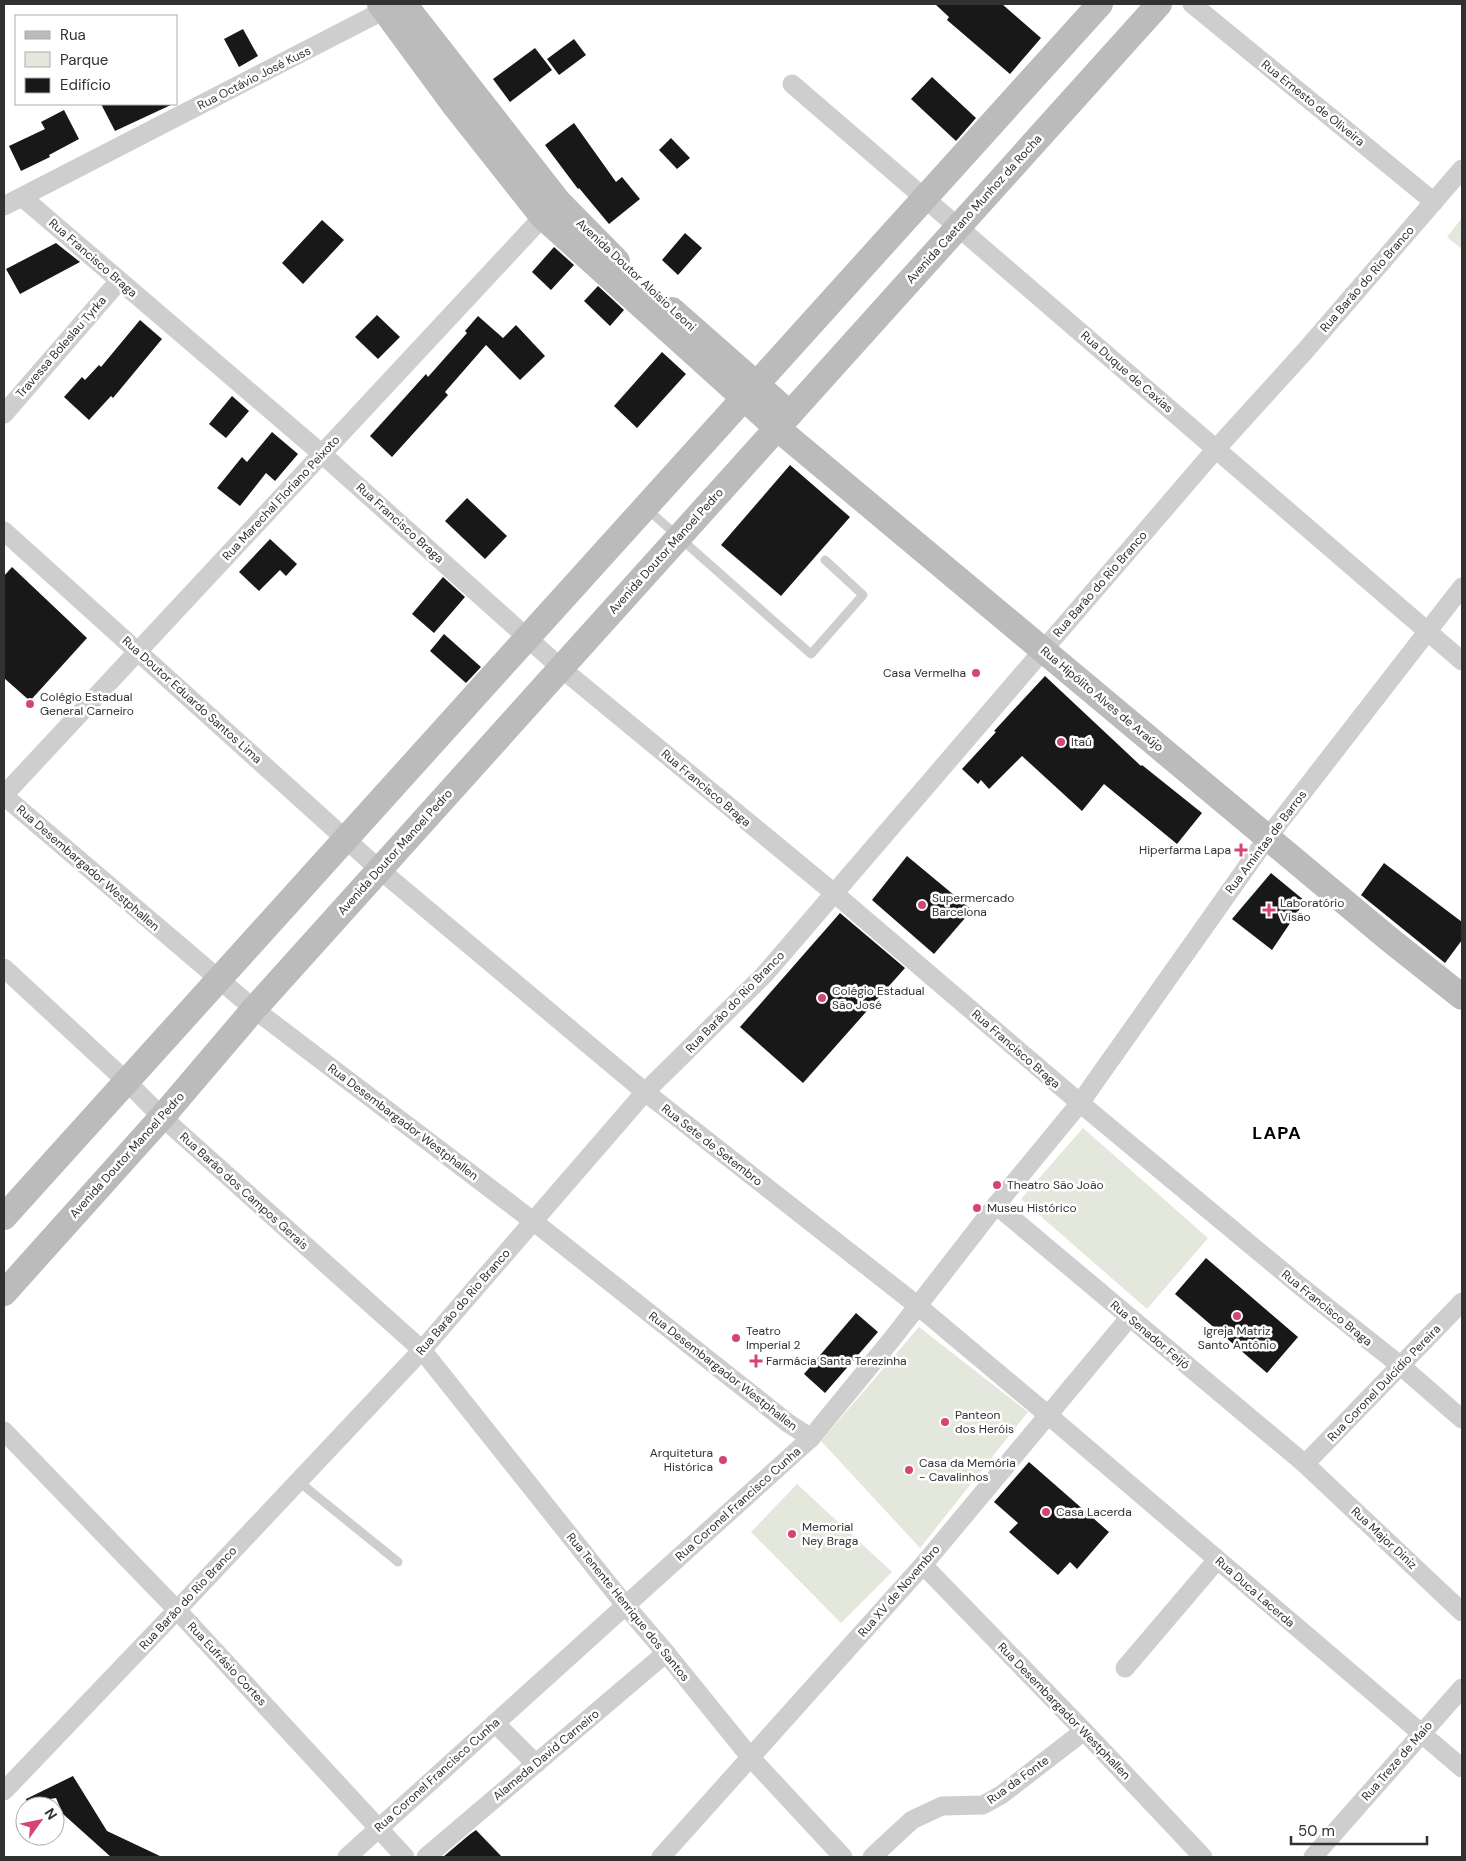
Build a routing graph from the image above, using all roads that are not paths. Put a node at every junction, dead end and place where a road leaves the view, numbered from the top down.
1 (1100, 4) edge
2 (1159, 4) edge
3 (1192, 4) edge
4 (391, 5) edge
5 (792, 84) dead end
6 (1462, 168) edge
7 (22, 197) junction
8 (924, 198) junction
9 (1434, 202) junction
10 (4, 206) edge
11 (550, 208) junction
12 (959, 226) junction
13 (119, 281) junction
14 (750, 391) junction
15 (4, 414) edge
16 (784, 421) junction
17 (1216, 449) junction
18 (322, 454) junction
19 (645, 507) junction
20 (4, 531) edge
21 (679, 537) junction
22 (824, 560) dead end
23 (1462, 587) edge
24 (1429, 632) junction
25 (528, 637) junction
26 (1043, 649) junction
27 (138, 651) junction
28 (1462, 661) edge
29 (561, 668) junction
30 (4, 795) edge
31 (346, 838) junction
32 (1268, 838) junction
33 (380, 870) junction
34 (834, 893) junction
35 (4, 968) edge
36 (218, 980) junction
37 (1462, 997) edge
38 (254, 1009) junction
39 (126, 1081) junction
40 (645, 1092) junction
41 (1080, 1104) junction
42 (162, 1117) junction
43 (996, 1205) junction
44 (4, 1217) edge
45 (533, 1222) junction
46 (4, 1293) edge
47 (1462, 1302) edge
48 (918, 1306) junction
49 (1129, 1318) junction
50 (422, 1350) junction
51 (1401, 1366) junction
52 (1048, 1415) junction
53 (1462, 1419) edge
54 (4, 1431) edge
55 (811, 1438) junction
56 (1305, 1464) junction
57 (298, 1481) junction
58 (1218, 1560) junction
59 (398, 1562) dead end
60 (923, 1565) junction
61 (625, 1605) junction
62 (177, 1610) junction
63 (1462, 1612) edge
64 (666, 1653) junction
65 (1125, 1668) dead end
66 (1462, 1688) edge
67 (495, 1723) junction
68 (1084, 1731) junction
69 (1422, 1734) junction
70 (751, 1758) junction
71 (536, 1764) junction
72 (1462, 1768) edge
73 (4, 1791) edge
74 (379, 1828) junction
75 (347, 1857) edge
76 (405, 1857) edge
77 (426, 1857) edge
78 (661, 1857) edge
79 (843, 1857) edge
80 (872, 1857) edge
81 (1203, 1857) edge
82 (1313, 1857) edge

1 - 8 main road
2 - 12 main road, Avenida Caetano Munhoz da Rocha
3 - 9 street, Rua Ernesto de Oliveira
4 - 7 street, Rua Octávio José Kuss
4 - 11 main road, Avenida Doutor Aloísio Leoni
5 - 8 street, Rua Duque de Caxias
6 - 9 street, Rua Barão do Rio Branco
7 - 10 street, Rua Octávio José Kuss
7 - 13 street, Rua Francisco Braga
8 - 12 street, Rua Duque de Caxias
8 - 14 main road
9 - 17 street, Rua Barão do Rio Branco
11 - 14 main road, Avenida Doutor Aloísio Leoni
11 - 18 street, Rua Marechal Floriano Peixoto
12 - 16 main road, Avenida Caetano Munhoz da Rocha
12 - 17 street, Rua Duque de Caxias
13 - 15 street, Travessa Boleslau Tyrka
13 - 18 street, Rua Francisco Braga
14 - 16 main road, Avenida Doutor Aloísio Leoni
14 - 19 main road
16 - 21 main road, Avenida Doutor Manoel Pedro
16 - 26 main road, Rua Hipólito Alves de Araújo
17 - 24 street, Rua Duque de Caxias
17 - 26 street, Rua Barão do Rio Branco
18 - 25 street, Rua Francisco Braga
18 - 27 street, Rua Marechal Floriano Peixoto
19 - 21 lane
19 - 25 main road
20 - 27 street, Rua Doutor Eduardo Santos Lima
21 - 22 lane
21 - 29 main road, Avenida Doutor Manoel Pedro
23 - 24 street, Rua Amintas de Barros
24 - 28 street, Rua Duque de Caxias
24 - 32 street, Rua Amintas de Barros
25 - 29 street, Rua Francisco Braga
25 - 31 main road
26 - 32 main road, Rua Hipólito Alves de Araújo
26 - 34 street, Rua Barão do Rio Branco
27 - 30 street, Rua Marechal Floriano Peixoto
27 - 31 street, Rua Doutor Eduardo Santos Lima
29 - 33 main road, Avenida Doutor Manoel Pedro
29 - 34 street, Rua Francisco Braga
30 - 36 street, Rua Desembargador Westphallen
31 - 33 street, Rua Doutor Eduardo Santos Lima
31 - 36 main road
32 - 37 main road, Rua Hipólito Alves de Araújo
32 - 41 street, Rua Amintas de Barros
33 - 38 main road, Avenida Doutor Manoel Pedro
33 - 40 street, Rua Sete de Setembro
34 - 40 street, Rua Barão do Rio Branco
34 - 41 street, Rua Francisco Braga
35 - 39 street, Rua Barão dos Campos Gerais
36 - 38 street, Rua Desembargador Westphallen
36 - 39 main road
38 - 42 main road, Avenida Doutor Manoel Pedro
38 - 45 street, Rua Desembargador Westphallen
39 - 42 street, Rua Barão dos Campos Gerais
39 - 44 main road
40 - 45 street, Rua Barão do Rio Branco
40 - 48 street, Rua Sete de Setembro
41 - 43 street, Rua Coronel Francisco Cunha
41 - 51 street, Rua Francisco Braga
42 - 46 main road, Avenida Doutor Manoel Pedro
42 - 50 street, Rua Barão dos Campos Gerais
43 - 48 street, Rua Coronel Francisco Cunha
43 - 49 street, Rua Senador Feijó
45 - 50 street, Rua Barão do Rio Branco
45 - 55 street, Rua Desembargador Westphallen
47 - 51 street, Rua Coronel Dulcídio Pereira
48 - 52 street, Rua Sete de Setembro
48 - 55 street, Rua Coronel Francisco Cunha
49 - 52 street, Rua XV de Novembro
49 - 56 street, Rua Senador Feijó
50 - 57 street, Rua Barão do Rio Branco
50 - 61 street, Rua Tenente Henrique dos Santos
51 - 53 street, Rua Francisco Braga
51 - 56 street, Rua Coronel Dulcídio Pereira
52 - 58 street, Rua Duca Lacerda
52 - 60 street, Rua XV de Novembro
54 - 62 street, Rua Eufrásio Cortes
55 - 61 street, Rua Coronel Francisco Cunha
56 - 63 street, Rua Major Diniz
57 - 59 lane
57 - 62 street, Rua Barão do Rio Branco
58 - 65 street
58 - 69 street, Rua Duca Lacerda
60 - 68 street, Rua Desembargador Westphallen
60 - 70 street, Rua XV de Novembro
61 - 64 street, Rua Tenente Henrique dos Santos
61 - 67 street, Rua Coronel Francisco Cunha
62 - 73 street, Rua Barão do Rio Branco
62 - 74 street, Rua Eufrásio Cortes
64 - 70 street, Rua Tenente Henrique dos Santos
64 - 71 street, Alameda David Carneiro
66 - 69 street, Rua Treze de Maio
67 - 71 street
67 - 74 street, Rua Coronel Francisco Cunha
68 - 80 street, Rua da Fonte
68 - 81 street, Rua Desembargador Westphallen
69 - 72 street, Rua Duca Lacerda
69 - 82 street, Rua Treze de Maio
70 - 78 street, Rua XV de Novembro
70 - 79 street, Rua Tenente Henrique dos Santos
71 - 77 street, Alameda David Carneiro
74 - 75 street, Rua Coronel Francisco Cunha
74 - 76 street, Rua Eufrásio Cortes

